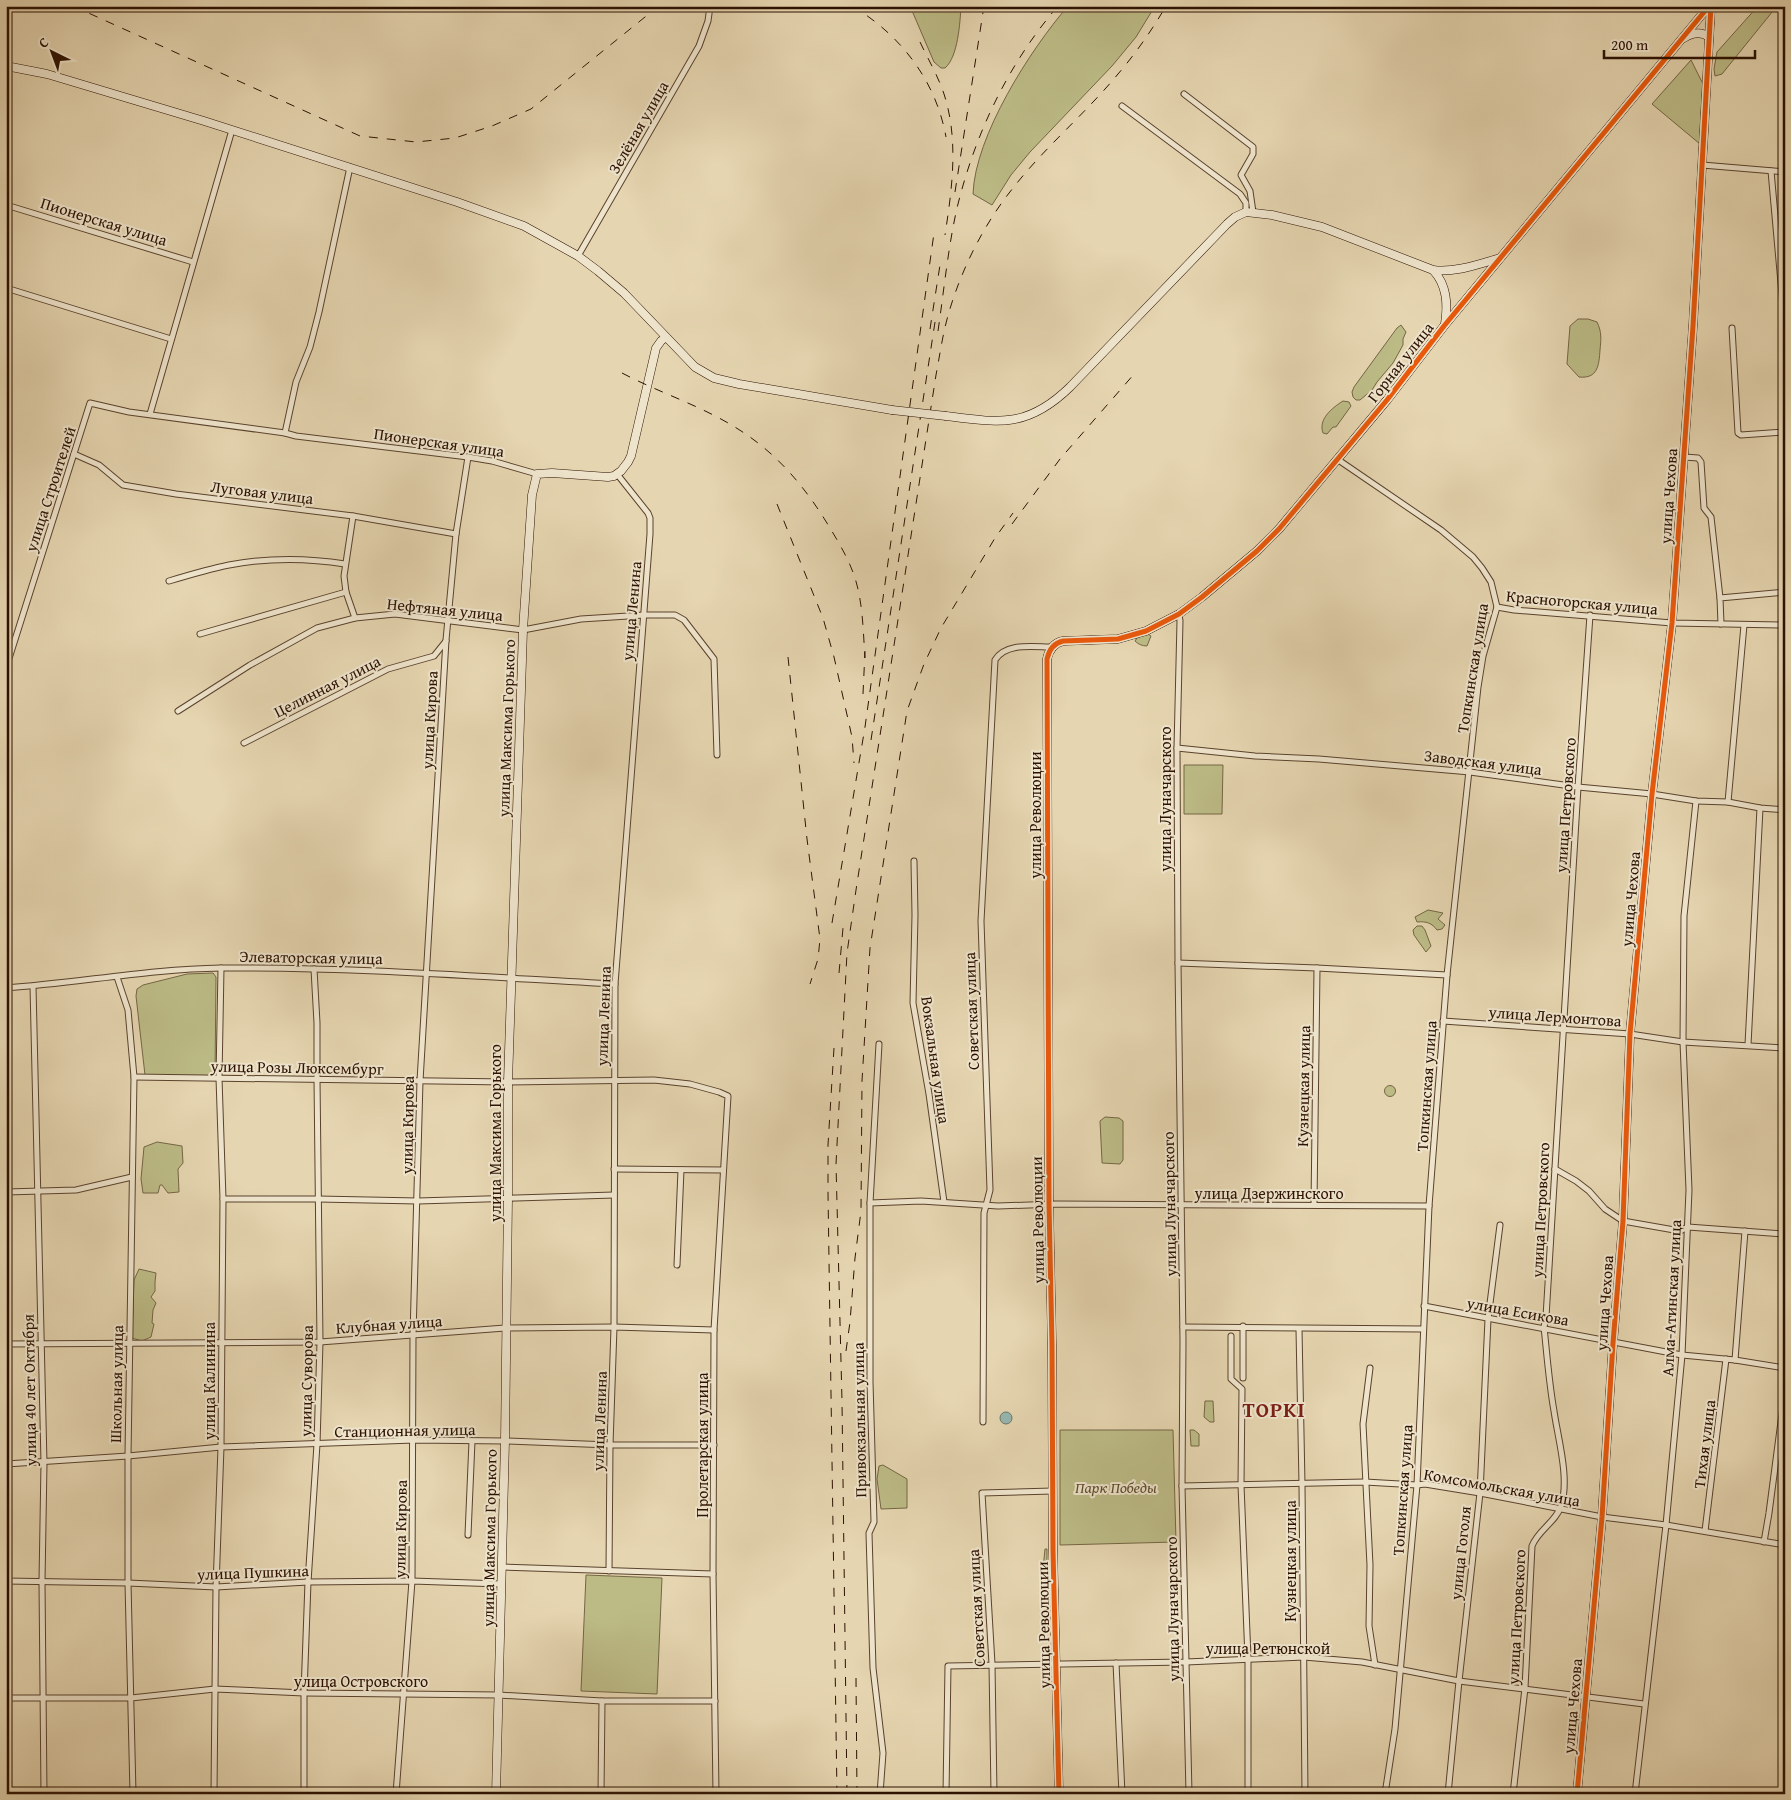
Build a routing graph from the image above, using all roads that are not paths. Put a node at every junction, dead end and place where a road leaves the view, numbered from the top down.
1 (710, 6) edge
2 (1710, 6) edge
3 (1698, 20) junction
4 (1709, 37) junction
5 (1682, 39) junction
6 (6, 66) edge
7 (1184, 94) dead end
8 (1122, 106) dead end
9 (232, 130) junction
10 (1702, 165) junction
11 (350, 167) junction
12 (1771, 171) junction
13 (1785, 172) edge
14 (6, 205) edge
15 (1250, 212) junction
16 (578, 256) junction
17 (1500, 258) junction
18 (193, 262) junction
19 (1433, 270) junction
20 (6, 288) edge
21 (650, 320) junction
22 (1444, 326) junction
23 (1732, 328) dead end
24 (1785, 328) edge
25 (666, 337) junction
26 (171, 339) junction
27 (656, 348) junction
28 (90, 403) joint
29 (150, 414) junction
30 (1785, 432) edge
31 (285, 433) junction
32 (74, 454) junction
33 (468, 457) junction
34 (1684, 457) junction
35 (1337, 459) junction
36 (537, 474) junction
37 (617, 474) junction
38 (353, 516) junction
39 (456, 534) junction
40 (345, 564) junction
41 (169, 581) dead end
42 (346, 592) junction
43 (1785, 592) edge
44 (1720, 598) junction
45 (1497, 607) junction
46 (1179, 614) junction
47 (644, 615) junction
48 (1590, 615) junction
49 (355, 618) junction
50 (448, 620) junction
51 (1672, 623) junction
52 (1721, 624) junction
53 (1744, 625) junction
54 (1785, 625) edge
55 (523, 630) junction
56 (200, 634) dead end
57 (446, 640) junction
58 (1052, 647) junction
59 (6, 668) edge
60 (178, 711) dead end
61 (244, 743) dead end
62 (1177, 748) junction
63 (717, 756) dead end
64 (1470, 772) junction
65 (1578, 787) junction
66 (1652, 794) junction
67 (1696, 801) junction
68 (1728, 802) junction
69 (1760, 808) junction
70 (1785, 810) edge
71 (914, 861) dead end
72 (1178, 963) junction
73 (221, 968) junction
74 (1317, 968) junction
75 (314, 970) junction
76 (427, 972) junction
77 (1446, 975) junction
78 (117, 976) junction
79 (511, 978) junction
80 (615, 984) junction
81 (33, 986) junction
82 (6, 988) edge
83 (1443, 1020) junction
84 (1564, 1030) junction
85 (1630, 1034) junction
86 (1684, 1042) junction
87 (879, 1044) dead end
88 (1748, 1045) junction
89 (1785, 1048) edge
90 (134, 1077) junction
91 (220, 1078) junction
92 (317, 1079) junction
93 (420, 1081) junction
94 (614, 1081) junction
95 (508, 1082) junction
96 (728, 1096) joint
97 (614, 1169) junction
98 (1555, 1169) junction
99 (680, 1170) junction
100 (724, 1170) junction
101 (132, 1177) junction
102 (6, 1192) edge
103 (37, 1192) junction
104 (614, 1195) junction
105 (318, 1198) junction
106 (508, 1198) junction
107 (223, 1199) junction
108 (418, 1201) junction
109 (944, 1202) junction
110 (870, 1203) junction
111 (1049, 1204) junction
112 (986, 1205) junction
113 (1180, 1205) junction
114 (1314, 1205) junction
115 (1429, 1206) junction
116 (1623, 1221) junction
117 (1500, 1225) dead end
118 (1688, 1227) junction
119 (1745, 1231) junction
120 (1785, 1234) edge
121 (677, 1265) dead end
122 (1424, 1306) junction
123 (1488, 1319) junction
124 (1243, 1326) junction
125 (614, 1327) junction
126 (1183, 1327) junction
127 (505, 1328) junction
128 (1544, 1328) junction
129 (1299, 1329) junction
130 (1423, 1329) junction
131 (714, 1330) junction
132 (413, 1335) junction
133 (1231, 1336) dead end
134 (320, 1342) junction
135 (40, 1343) junction
136 (221, 1343) junction
137 (1613, 1343) junction
138 (6, 1344) edge
139 (129, 1344) junction
140 (1682, 1355) junction
141 (1726, 1359) junction
142 (1736, 1360) junction
143 (1370, 1368) dead end
144 (1785, 1368) edge
145 (1242, 1378) dead end
146 (1785, 1391) edge
147 (982, 1422) dead end
148 (414, 1440) junction
149 (505, 1441) junction
150 (472, 1442) junction
151 (317, 1444) junction
152 (610, 1445) junction
153 (714, 1445) junction
154 (221, 1447) junction
155 (128, 1456) junction
156 (44, 1463) junction
157 (6, 1464) edge
158 (1366, 1482) junction
159 (1241, 1485) junction
160 (1302, 1485) junction
161 (1417, 1485) junction
162 (1182, 1486) junction
163 (1053, 1491) junction
164 (1480, 1492) junction
165 (1560, 1508) junction
166 (1602, 1517) junction
167 (1666, 1525) junction
168 (1705, 1531) junction
169 (468, 1535) dead end
170 (1764, 1542) junction
171 (1785, 1545) edge
172 (502, 1567) junction
173 (609, 1571) junction
174 (713, 1574) junction
175 (6, 1581) edge
176 (412, 1581) junction
177 (42, 1582) junction
178 (308, 1582) junction
179 (128, 1583) junction
180 (501, 1584) junction
181 (216, 1587) junction
182 (1304, 1657) junction
183 (1248, 1658) junction
184 (1186, 1662) junction
185 (1116, 1663) junction
186 (992, 1664) junction
187 (1056, 1664) junction
188 (1375, 1665) junction
189 (1400, 1669) junction
190 (1459, 1681) junction
191 (1525, 1688) junction
192 (215, 1690) junction
193 (404, 1693) junction
194 (304, 1694) junction
195 (498, 1695) junction
196 (43, 1697) junction
197 (1585, 1697) junction
198 (6, 1698) edge
199 (131, 1698) junction
200 (602, 1701) junction
201 (715, 1701) junction
202 (1644, 1704) junction
203 (214, 1793) edge
204 (304, 1793) edge
205 (44, 1794) edge
206 (133, 1794) edge
207 (206, 1794) edge
208 (397, 1794) edge
209 (496, 1794) edge
210 (602, 1794) edge
211 (716, 1794) edge
212 (880, 1794) edge
213 (946, 1794) edge
214 (994, 1794) edge
215 (1059, 1794) edge
216 (1122, 1794) edge
217 (1189, 1794) edge
218 (1248, 1794) edge
219 (1305, 1794) edge
220 (1385, 1794) edge
221 (1448, 1794) edge
222 (1513, 1794) edge
223 (1577, 1794) edge
224 (1635, 1794) edge

1 - 16 street, Зелёная улица
2 - 3 street, Горная улица
2 - 4 street, улица Чехова
3 - 4 street
3 - 5 street, Горная улица
4 - 5 street
4 - 10 street, улица Чехова
5 - 17 street, Горная улица
6 - 9 street
7 - 15 street
8 - 15 street
9 - 11 street
9 - 18 street
10 - 12 street
10 - 34 street, улица Чехова
11 - 16 street
11 - 31 street
12 - 13 street
12 - 24 street
14 - 18 street, Пионерская улица
15 - 19 street
15 - 25 street, bridge
16 - 21 street
17 - 19 street
17 - 22 street, Горная улица
18 - 26 street
19 - 22 street
20 - 26 street
21 - 25 street
21 - 27 street
22 - 35 street, Горная улица
23 - 30 street
25 - 27 street
26 - 29 street
27 - 37 street
28 - 29 street, Пионерская улица
28 - 32 street, улица Строителей
29 - 31 street, Пионерская улица
31 - 33 street, Пионерская улица
32 - 38 street, Луговая улица
32 - 59 street, улица Строителей
33 - 36 street, Пионерская улица
33 - 39 street, улица Кирова
34 - 44 street
34 - 51 street, улица Чехова
35 - 45 street, Топкинская улица
35 - 46 street, Горная улица
36 - 37 street, Пионерская улица
36 - 55 street, улица Максима Горького
37 - 47 street, улица Ленина
38 - 39 street, Луговая улица
38 - 40 street
39 - 50 street, улица Кирова
40 - 41 street
40 - 42 street
42 - 49 street
42 - 56 street
43 - 44 street
44 - 52 street
45 - 48 street, Красногорская улица
45 - 64 street, Топкинская улица
46 - 58 street, Горная улица
46 - 62 street, улица Луначарского
47 - 55 street, Нефтяная улица
47 - 63 street, Нефтяная улица
47 - 80 street, улица Ленина
48 - 51 street, Красногорская улица
48 - 65 street, улица Петровского
49 - 50 street, Нефтяная улица
49 - 60 street, Нефтяная улица
50 - 55 street, Нефтяная улица
50 - 57 street, улица Кирова
51 - 52 street, Красногорская улица
51 - 66 street, улица Чехова
52 - 53 street, Красногорская улица
53 - 54 street, Красногорская улица
53 - 68 street
55 - 79 street, улица Максима Горького
57 - 61 street, Целинная улица
57 - 76 street, улица Кирова
58 - 111 street, улица Революции
58 - 112 street, Советская улица
62 - 64 street, Заводская улица
62 - 72 street, улица Луначарского
64 - 65 street, Заводская улица
64 - 77 street, Топкинская улица
65 - 66 street, Заводская улица
65 - 84 street, улица Петровского
66 - 67 street, Заводская улица
66 - 85 street, улица Чехова
67 - 68 street, Заводская улица
67 - 86 street, Алма-Атинская улица
68 - 69 street, Заводская улица
69 - 70 street, Заводская улица
69 - 88 street
71 - 109 street, Вокзальная улица
72 - 74 street
72 - 113 street, улица Луначарского
73 - 75 street, Элеваторская улица
73 - 78 street, Элеваторская улица
73 - 91 street, улица Калинина
74 - 77 street
74 - 114 street, Кузнецкая улица
75 - 76 street, Элеваторская улица
75 - 92 street, улица Суворова
76 - 79 street, Элеваторская улица
76 - 93 street, улица Кирова
77 - 83 street, Топкинская улица
78 - 81 street, Элеваторская улица
78 - 90 street, Школьная улица
79 - 80 street, Элеваторская улица
79 - 95 street, улица Максима Горького
80 - 94 street, улица Ленина
81 - 82 street, Элеваторская улица
81 - 103 street, улица 40 лет Октября
83 - 84 street, улица Лермонтова
83 - 115 street, Топкинская улица
84 - 85 street, улица Лермонтова
84 - 98 street, улица Петровского
85 - 86 street, улица Лермонтова
85 - 116 street, улица Чехова
86 - 88 street, улица Лермонтова
86 - 118 street, Алма-Атинская улица
87 - 110 street, Привокзальная улица
88 - 89 street, улица Лермонтова
90 - 91 street, улица Розы Люксембург
90 - 101 street, Школьная улица
91 - 92 street, улица Розы Люксембург
91 - 107 street, улица Калинина
92 - 93 street, улица Розы Люксембург
92 - 105 street, улица Суворова
93 - 95 street, улица Розы Люксембург
93 - 108 street, улица Кирова
94 - 95 street, улица Розы Люксембург
94 - 96 street, улица Розы Люксембург
94 - 97 street, улица Ленина
95 - 106 street, улица Максима Горького
96 - 100 street, Пролетарская улица
97 - 99 street
97 - 104 street, улица Ленина
98 - 116 street
98 - 128 street, улица Петровского
99 - 100 street
99 - 121 street
100 - 131 street, Пролетарская улица
101 - 103 street
101 - 139 street, Школьная улица
102 - 103 street
103 - 135 street, улица 40 лет Октября
104 - 106 street
104 - 125 street, улица Ленина
105 - 107 street
105 - 108 street
105 - 134 street, улица Суворова
106 - 108 street
106 - 127 street, улица Максима Горького
107 - 136 street, улица Калинина
108 - 132 street, улица Кирова
109 - 110 street, улица Дзержинского
109 - 112 street, улица Дзержинского
110 - 212 street, Привокзальная улица
111 - 112 street, улица Дзержинского
111 - 113 street, улица Дзержинского
111 - 163 street, улица Революции
112 - 147 street, Советская улица
113 - 114 street, улица Дзержинского
113 - 126 street, улица Луначарского
114 - 115 street, улица Дзержинского
115 - 122 street, Топкинская улица
116 - 118 street
116 - 137 street, улица Чехова
117 - 123 street, улица Гоголя
118 - 119 street
118 - 140 street, Алма-Атинская улица
119 - 120 street
119 - 142 street
122 - 123 street, улица Есикова
122 - 130 street, Топкинская улица
123 - 128 street, улица Есикова
123 - 164 street, улица Гоголя
124 - 126 street
124 - 129 street
124 - 145 street
125 - 127 street, Клубная улица
125 - 131 street, Клубная улица
125 - 152 street, улица Ленина
126 - 162 street, улица Луначарского
127 - 132 street, Клубная улица
127 - 149 street, улица Максима Горького
128 - 137 street, улица Есикова
128 - 165 street, улица Петровского
129 - 130 street
129 - 160 street, Кузнецкая улица
130 - 161 street, Топкинская улица
131 - 153 street, Пролетарская улица
132 - 134 street, Клубная улица
132 - 148 street, улица Кирова
133 - 159 street
134 - 136 street, Клубная улица
134 - 151 street, улица Суворова
135 - 138 street, Клубная улица
135 - 139 street, Клубная улица
135 - 156 street, улица 40 лет Октября
136 - 139 street, Клубная улица
136 - 154 street, улица Калинина
137 - 140 street, улица Есикова
137 - 166 street, улица Чехова
139 - 155 street, Школьная улица
140 - 141 street, улица Есикова
140 - 167 street, Алма-Атинская улица
141 - 142 street, улица Есикова
141 - 168 street, Тихая улица
142 - 144 street, улица Есикова
143 - 158 street, Топкинская улица
146 - 170 street
148 - 150 street, Станционная улица
148 - 151 street, Станционная улица
148 - 176 street, улица Кирова
149 - 150 street, Станционная улица
149 - 152 street, Станционная улица
149 - 172 street, улица Максима Горького
150 - 169 street
151 - 154 street, Станционная улица
151 - 178 street, улица Суворова
152 - 153 street, Станционная улица
152 - 173 street, улица Ленина
153 - 174 street, Пролетарская улица
154 - 155 street, Станционная улица
154 - 181 street, улица Калинина
155 - 156 street, Станционная улица
155 - 179 street, Школьная улица
156 - 157 street, Станционная улица
156 - 177 street, улица 40 лет Октября
158 - 160 street, Комсомольская улица
158 - 161 street, Комсомольская улица
158 - 188 street, Топкинская улица
159 - 160 street, Комсомольская улица
159 - 162 street, Комсомольская улица
159 - 183 street
160 - 182 street, Кузнецкая улица
161 - 164 street, Комсомольская улица
161 - 189 street, Топкинская улица
162 - 184 street, улица Луначарского
163 - 186 street, Советская улица
163 - 187 street, улица Революции
164 - 165 street, Комсомольская улица
164 - 190 street, улица Гоголя
165 - 166 street, Комсомольская улица
165 - 191 street, улица Петровского
166 - 167 street, Комсомольская улица
166 - 197 street, улица Чехова
167 - 168 street, Комсомольская улица
167 - 202 street, Алма-Атинская улица
168 - 170 street, Комсомольская улица
170 - 171 street, Комсомольская улица
172 - 173 street
172 - 180 street, улица Максима Горького
173 - 174 street
174 - 201 street, Пролетарская улица
175 - 177 street, улица Пушкина
176 - 178 street, улица Пушкина
176 - 180 street, улица Пушкина
176 - 193 street, улица Кирова
177 - 179 street, улица Пушкина
177 - 196 street, улица 40 лет Октября
178 - 181 street, улица Пушкина
178 - 194 street, улица Суворова
179 - 181 street, улица Пушкина
179 - 199 street, Школьная улица
180 - 195 street, улица Максима Горького
181 - 192 street, улица Калинина
182 - 183 street, улица Ретюнской
182 - 188 street, улица Ретюнской
182 - 219 street, Кузнецкая улица
183 - 184 street, улица Ретюнской
183 - 218 street
184 - 185 street, улица Ретюнской
184 - 217 street, улица Луначарского
185 - 187 street, улица Ретюнской
185 - 216 street
186 - 187 street, улица Ретюнской
186 - 213 street, улица Ретюнской
186 - 214 street, Советская улица
187 - 215 street, улица Революции
188 - 189 street, улица Ретюнской
189 - 190 street, улица Ретюнской
189 - 220 street, Топкинская улица
190 - 191 street, улица Ретюнской
190 - 221 street, улица Гоголя
191 - 197 street, улица Ретюнской
191 - 222 street, улица Петровского
192 - 194 street, улица Островского
192 - 199 street, улица Островского
192 - 203 street, улица Калинина
193 - 194 street, улица Островского
193 - 195 street, улица Островского
193 - 208 street, улица Кирова
194 - 204 street, улица Суворова
195 - 200 street, улица Островского
195 - 209 street, улица Максима Горького
196 - 198 street, улица Островского
196 - 199 street, улица Островского
196 - 205 street, улица 40 лет Октября
197 - 202 street, улица Ретюнской
197 - 223 street, улица Чехова
199 - 206 street, Школьная улица
200 - 201 street, улица Островского
200 - 210 street
201 - 211 street, Пролетарская улица
202 - 224 street, Алма-Атинская улица
203 - 204 street
203 - 207 street
204 - 208 street

